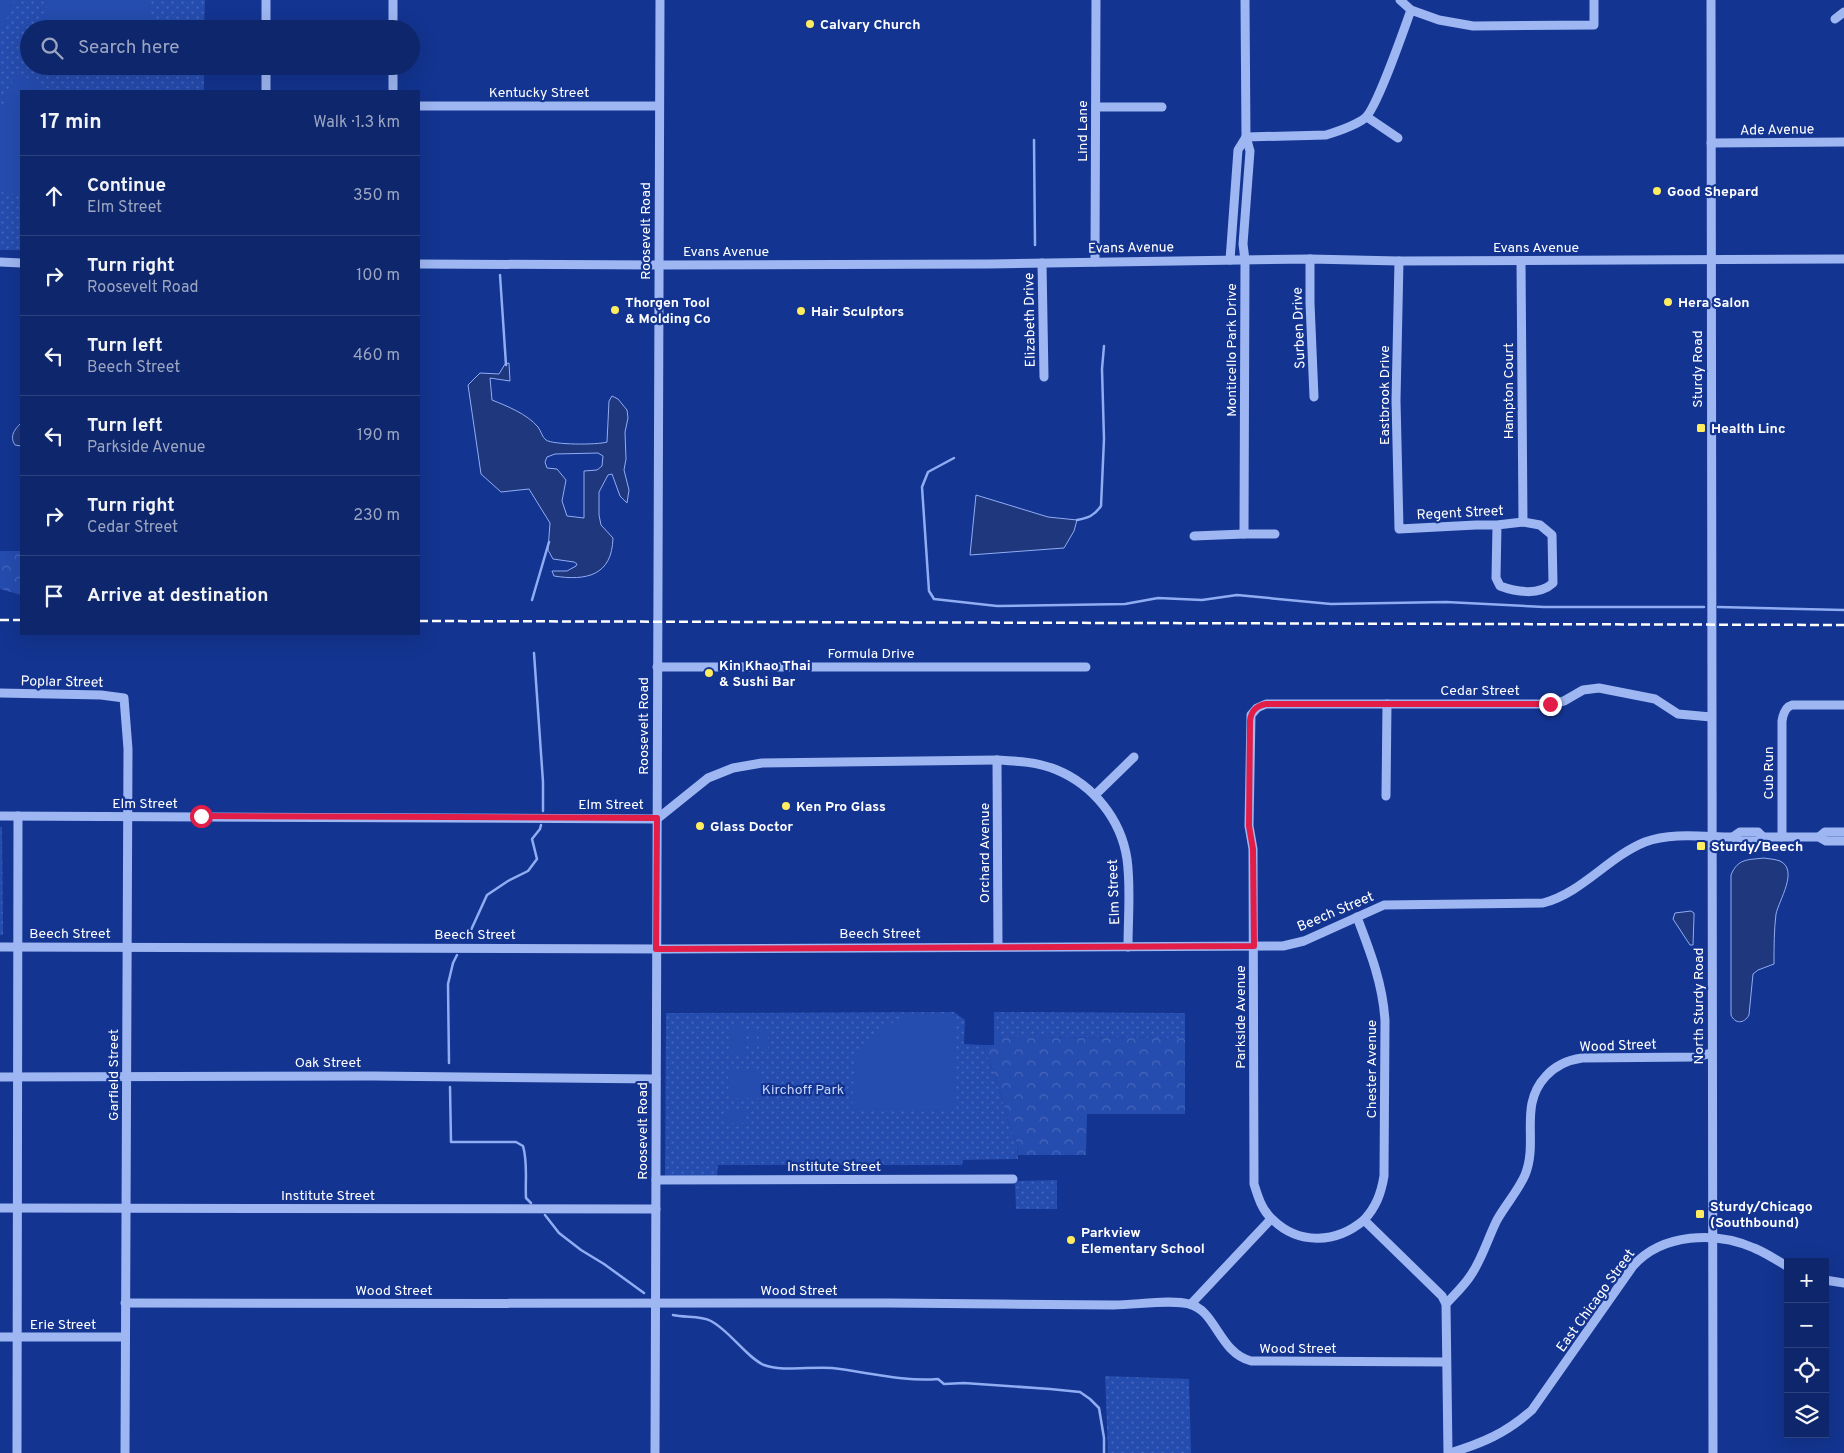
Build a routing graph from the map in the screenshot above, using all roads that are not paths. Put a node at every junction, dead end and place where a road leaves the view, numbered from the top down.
1 (266, 0) edge
2 (393, 0) edge
3 (660, 0) edge
4 (1096, 0) edge
5 (1245, 0) edge
6 (1400, 0) edge
7 (1594, 0) edge
8 (1710, 0) edge
9 (1411, 10) junction
10 (1844, 12) edge
11 (1835, 19) dead end
12 (266, 20) edge
13 (393, 20) edge
14 (266, 75) edge
15 (393, 75) edge
16 (266, 90) edge
17 (393, 90) edge
18 (420, 106) edge
19 (659, 106) junction
20 (1096, 107) junction
21 (1162, 107) dead end
22 (1366, 117) junction
23 (1246, 137) junction
24 (1398, 138) dead end
25 (1844, 142) edge
26 (1711, 143) junction
27 (1310, 259) junction
28 (1710, 259) junction
29 (1844, 259) edge
30 (1230, 260) junction
31 (1245, 260) junction
32 (1399, 261) junction
33 (1521, 261) junction
34 (0, 262) edge
35 (1095, 262) junction
36 (20, 263) edge
37 (1042, 263) junction
38 (420, 264) edge
39 (659, 265) junction
40 (1044, 377) dead end
41 (1314, 397) dead end
42 (1523, 522) junction
43 (1497, 525) junction
44 (1399, 528) joint
45 (1244, 534) junction
46 (1275, 534) dead end
47 (1194, 536) dead end
48 (1710, 559) joint
49 (657, 667) junction
50 (1086, 667) dead end
51 (0, 693) edge
52 (124, 698) joint
53 (1387, 704) junction
54 (1844, 705) edge
55 (1711, 717) junction
56 (1250, 721) joint
57 (1134, 757) dead end
58 (997, 760) junction
59 (1095, 795) junction
60 (1386, 796) dead end
61 (0, 816) edge
62 (18, 816) junction
63 (127, 817) junction
64 (657, 818) junction
65 (1844, 832) edge
66 (1711, 836) junction
67 (1782, 837) junction
68 (1819, 837) junction
69 (1844, 841) edge
70 (1357, 917) junction
71 (0, 946) edge
72 (18, 946) junction
73 (127, 946) junction
74 (998, 946) junction
75 (1128, 946) junction
76 (1254, 946) junction
77 (656, 949) junction
78 (1712, 1052) junction
79 (126, 1076) junction
80 (0, 1077) edge
81 (18, 1077) junction
82 (656, 1079) junction
83 (1013, 1179) dead end
84 (656, 1180) junction
85 (0, 1208) edge
86 (17, 1208) junction
87 (126, 1208) junction
88 (656, 1209) junction
89 (1271, 1219) junction
90 (1364, 1220) junction
91 (1712, 1238) junction
92 (1784, 1265) edge
93 (1829, 1281) edge
94 (1844, 1283) edge
95 (126, 1304) junction
96 (655, 1304) junction
97 (1191, 1304) junction
98 (1446, 1304) junction
99 (0, 1337) edge
100 (17, 1337) junction
101 (125, 1337) junction
102 (1446, 1362) junction
103 (17, 1453) edge
104 (125, 1453) edge
105 (655, 1453) edge
106 (1449, 1453) edge
107 (1713, 1453) edge

1 - 12 street
2 - 13 street
3 - 19 street, Roosevelt Road
4 - 20 street, Lind Lane
5 - 23 street, Monticello Park Drive
6 - 9 street
7 - 9 street
8 - 26 street, Sturdy Road
9 - 22 street
10 - 11 street
14 - 16 street
15 - 17 street
18 - 19 street, Kentucky Street
19 - 39 street, Roosevelt Road
20 - 21 street
20 - 35 street, Lind Lane
22 - 23 street
22 - 24 street
23 - 30 street, Monticello Park Drive
23 - 31 street, Monticello Park Drive
25 - 26 street, Ade Avenue
26 - 28 street, Sturdy Road
27 - 31 street, Evans Avenue
27 - 32 street, Evans Avenue
27 - 41 street, Surben Drive
28 - 29 street, Evans Avenue
28 - 33 street, Evans Avenue
28 - 48 street, Sturdy Road
30 - 31 street, Evans Avenue
30 - 35 street, Evans Avenue
31 - 45 street, Monticello Park Drive
32 - 33 street, Evans Avenue
32 - 44 street, Eastbrook Drive
33 - 42 street, Hampton Court
34 - 36 street
35 - 37 street, Evans Avenue
37 - 39 street, Evans Avenue
37 - 40 street, Elizabeth Drive
38 - 39 street, Evans Avenue
39 - 49 street, Roosevelt Road
42 - 43 street, Regent Street
42 - 43 street
43 - 44 street, Regent Street
45 - 46 street
45 - 47 street
48 - 55 street, North Sturdy Road
49 - 50 street, Formula Drive
49 - 64 street, Roosevelt Road
51 - 52 street, Poplar Street
52 - 63 street, Garfield Street
53 - 55 street, Cedar Street
53 - 56 street, Cedar Street
53 - 60 street
54 - 67 street, Cub Run
55 - 66 street, North Sturdy Road
56 - 76 street, Parkside Avenue
57 - 59 street
58 - 59 street, Elm Street
58 - 64 street, Elm Street
58 - 74 street, Orchard Avenue
59 - 75 street, Elm Street
61 - 62 street, Elm Street
62 - 63 street, Elm Street
62 - 72 street
63 - 64 street, Elm Street
63 - 73 street, Garfield Street
64 - 77 street, Roosevelt Road
65 - 68 street, Beech Street
66 - 67 street, Beech Street
66 - 70 street, Beech Street
66 - 78 street, North Sturdy Road
67 - 68 street, Beech Street
68 - 69 street, Beech Street
70 - 76 street, Beech Street
70 - 90 street, Chester Avenue
71 - 72 street, Beech Street
72 - 73 street, Beech Street
72 - 81 street
73 - 77 street, Beech Street
73 - 79 street, Garfield Street
74 - 75 street, Beech Street
74 - 77 street, Beech Street
75 - 76 street, Beech Street
76 - 89 street, Parkside Avenue
77 - 82 street, Roosevelt Road
78 - 91 street, North Sturdy Road
78 - 98 street, Wood Street
79 - 81 street, Oak Street
79 - 82 street, Oak Street
79 - 87 street, Garfield Street
80 - 81 street, Oak Street
81 - 86 street
82 - 84 street, Roosevelt Road
83 - 84 street, Institute Street
84 - 88 street, Roosevelt Road
85 - 86 street, Institute Street
86 - 87 street, Institute Street
86 - 100 street
87 - 88 street, Institute Street
87 - 95 street, Garfield Street
88 - 96 street, Roosevelt Road
89 - 90 street
89 - 97 street
90 - 98 street
91 - 92 street, East Chicago Street
91 - 106 street, East Chicago Street
91 - 107 street, North Sturdy Road
93 - 94 street
95 - 96 street, Wood Street
95 - 101 street, Garfield Street
96 - 97 street, Wood Street
96 - 105 street, Roosevelt Road
97 - 102 street, Wood Street
98 - 102 street
99 - 100 street, Erie Street
100 - 101 street, Erie Street
100 - 103 street
101 - 104 street, Garfield Street
102 - 106 street

